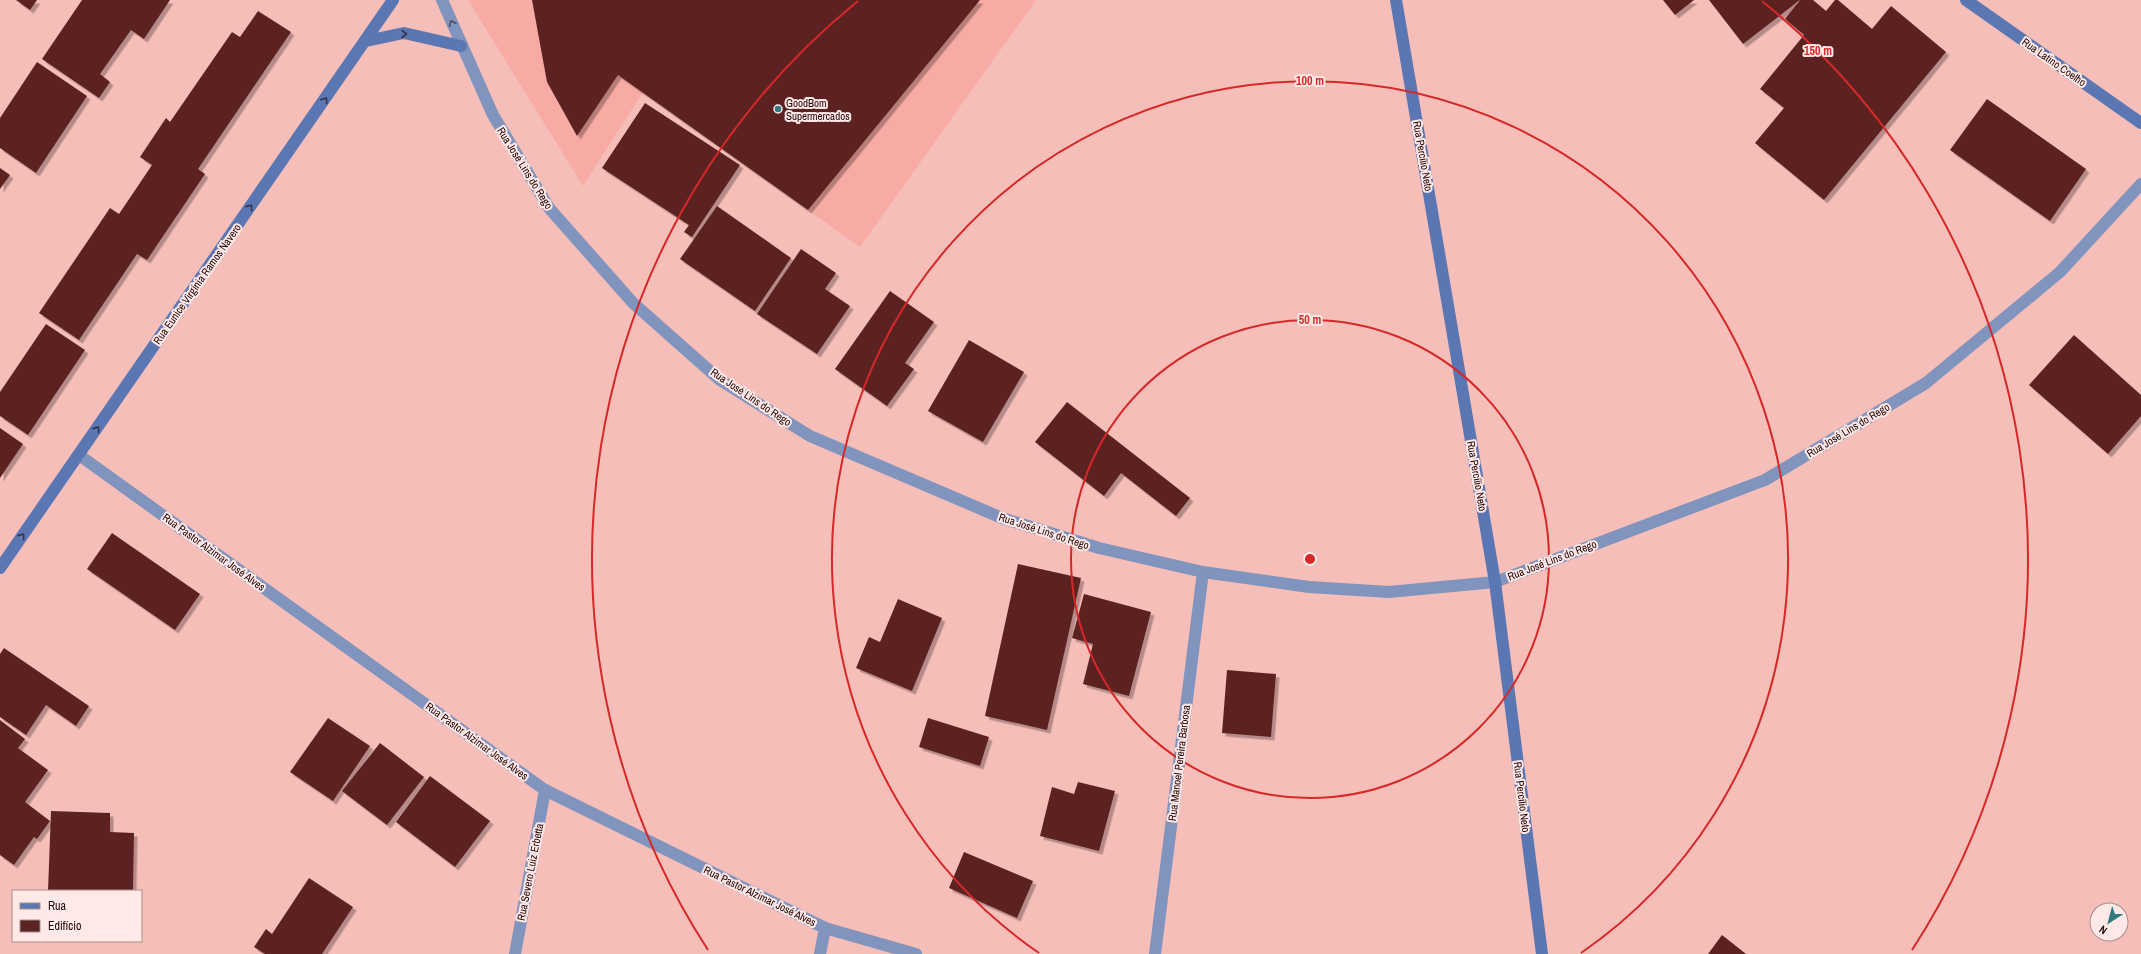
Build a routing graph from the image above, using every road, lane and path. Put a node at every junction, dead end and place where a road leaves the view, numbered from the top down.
1 (393, 0) edge
2 (442, 0) edge
3 (1396, 0) edge
4 (1966, 0) edge
5 (366, 41) junction
6 (461, 46) junction
7 (2141, 123) edge
8 (2141, 184) edge
9 (79, 454) junction
10 (0, 568) edge
11 (1203, 572) junction
12 (1495, 582) junction
13 (545, 790) junction
14 (825, 928) junction
15 (515, 954) edge
16 (820, 954) edge
17 (916, 954) edge
18 (1154, 954) edge
19 (1542, 954) edge

1 - 5 street, Rua Eunice Virgínia Ramos Navero
6 -> 2 street, Rua José Lins do Rego
3 - 12 street, Rua Percílio Neto
4 - 7 street, Rua Latino Coelho
5 -> 6 street
9 -> 5 street, Rua Eunice Virgínia Ramos Navero
6 - 11 street, Rua José Lins do Rego
8 - 12 street, Rua José Lins do Rego
10 -> 9 street, Rua Eunice Virgínia Ramos Navero
9 - 13 street, Rua Pastor Alzimar José Alves
11 - 12 street, Rua José Lins do Rego
11 - 18 street, Rua Manoel Pereira Barbosa
12 - 19 street, Rua Percílio Neto
13 - 14 street, Rua Pastor Alzimar José Alves
13 - 15 street, Rua Severo Luiz Erbetta
14 - 16 street
14 - 17 street, Rua Pastor Alzimar José Alves

